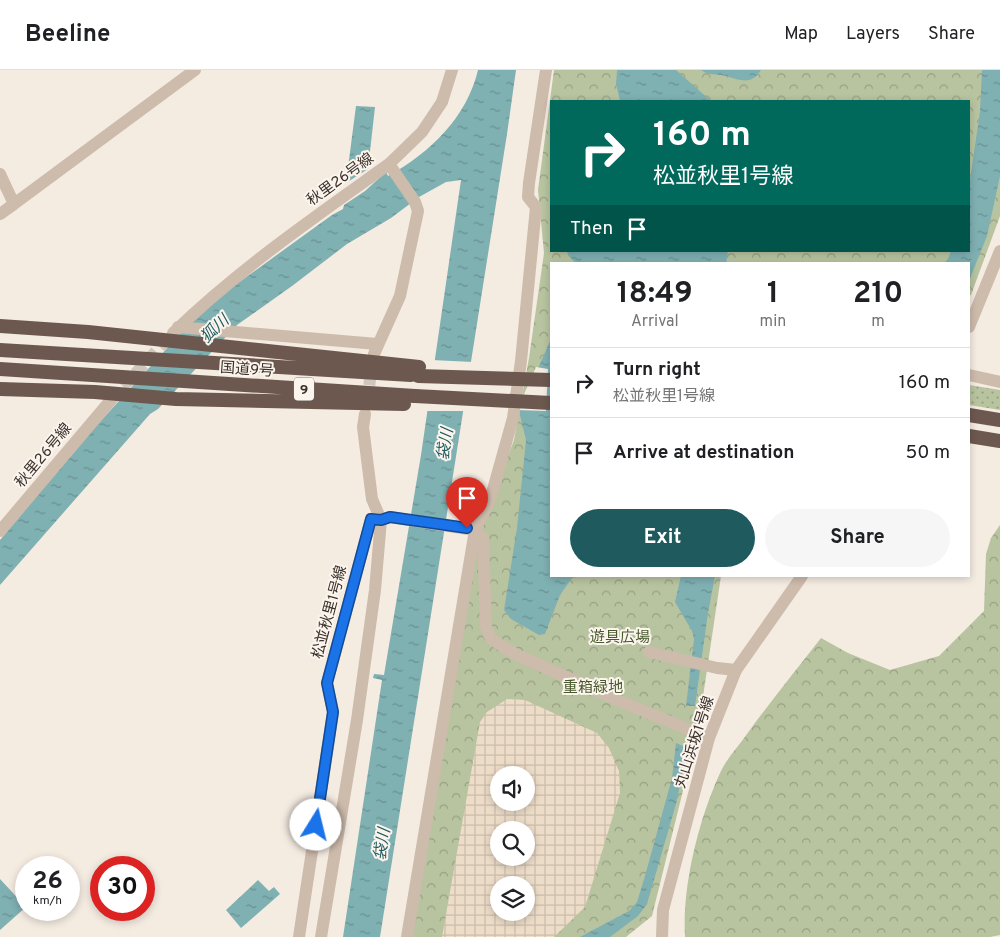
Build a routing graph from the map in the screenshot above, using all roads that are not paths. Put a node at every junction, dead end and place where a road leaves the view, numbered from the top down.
1 (195, 70) edge
2 (452, 70) edge
3 (546, 70) edge
4 (392, 168) junction
5 (0, 174) edge
6 (14, 204) junction
7 (0, 214) edge
8 (1000, 251) edge
9 (970, 325) edge
10 (0, 326) edge
11 (177, 332) junction
12 (0, 350) edge
13 (0, 369) edge
14 (418, 371) junction
15 (970, 375) edge
16 (549, 380) edge
17 (1000, 382) edge
18 (0, 389) edge
19 (116, 397) junction
20 (415, 400) junction
21 (549, 403) edge
22 (365, 414) tunnel mouth
23 (970, 415) edge
24 (1000, 420) edge
25 (970, 436) edge
26 (1000, 441) edge
27 (386, 519) junction
28 (471, 529) junction
29 (0, 531) edge
30 (801, 577) edge
31 (649, 652) dead end
32 (736, 670) junction
33 (709, 738) junction
34 (299, 937) edge
35 (321, 937) edge
36 (407, 937) edge
37 (662, 937) edge

1 - 6 street
2 - 4 street
3 - 28 street
4 - 11 street, 秋里26号線
4 - 11 street, 秋里26号線
5 - 6 street
6 - 7 street
8 - 9 street
10 - 11 highway
11 - 14 highway
12 - 14 highway, 国道9号 / 9
13 - 20 highway, 国道9号 / 9
14 - 16 highway, 国道9号 / 9, bridge
15 - 17 street
18 - 19 highway
19 - 20 highway
19 - 29 street, 秋里26号線
20 - 21 highway, 国道9号 / 9, bridge
22 - 27 street
23 - 24 highway
25 - 26 highway
27 - 28 street
27 - 34 street, 松並秋里1号線
27 - 35 street
28 - 33 street
28 - 36 street
30 - 32 street, 丸山浜坂1号線
31 - 32 street
32 - 33 street, 丸山浜坂1号線
33 - 37 street, 丸山浜坂1号線

